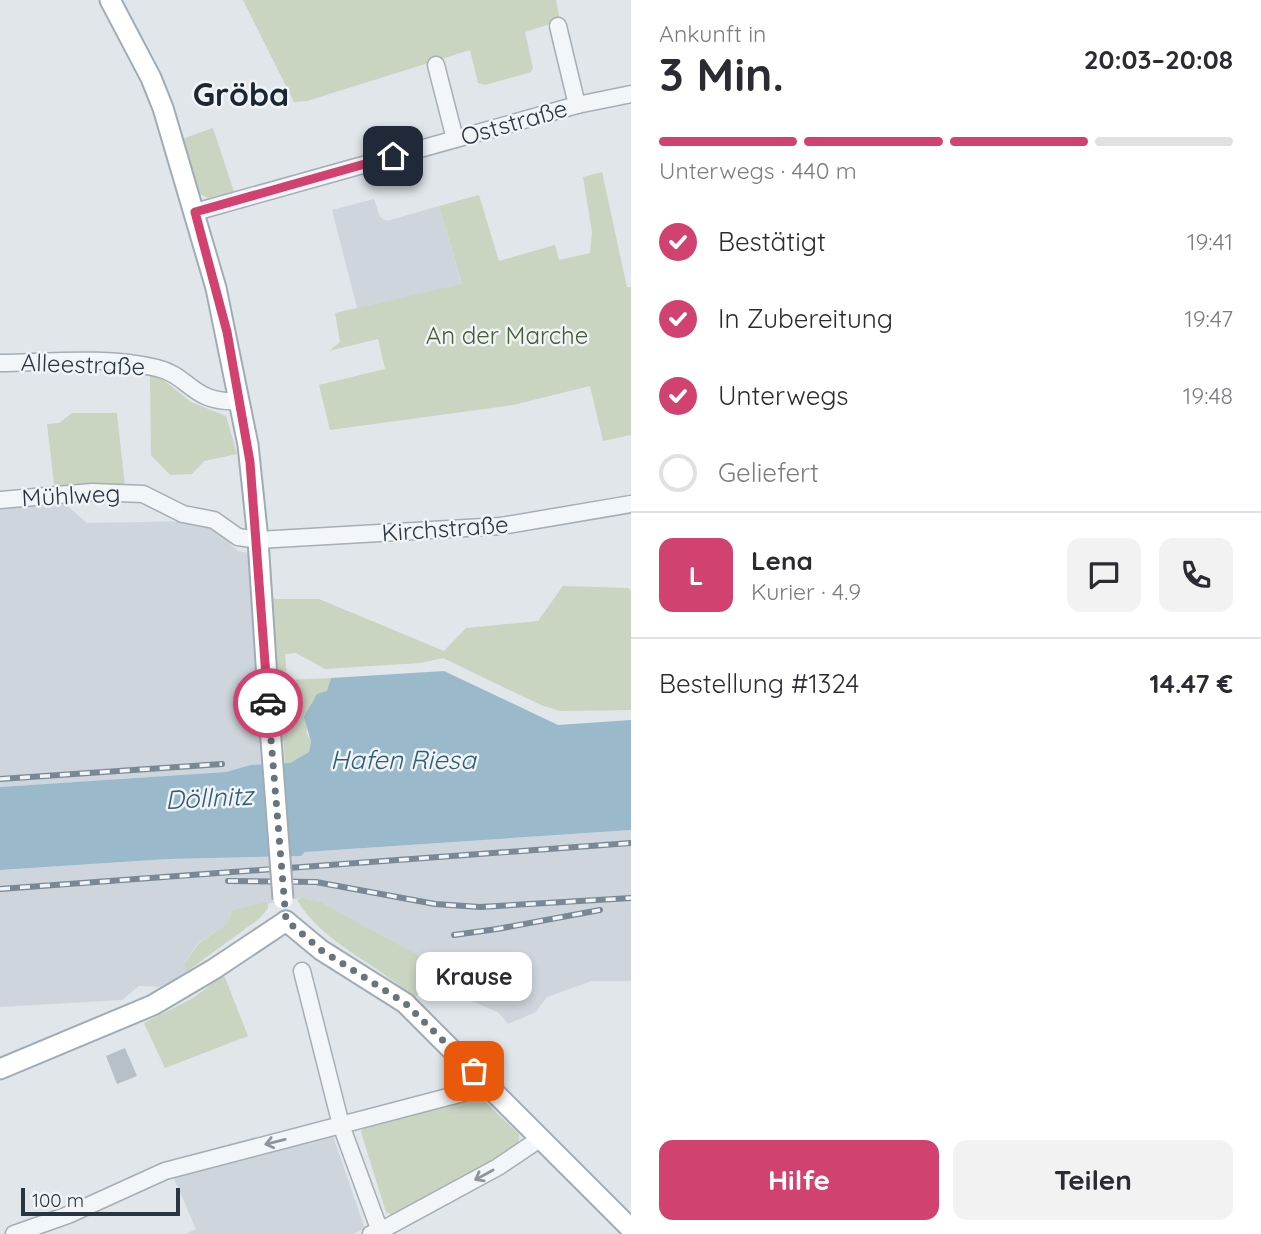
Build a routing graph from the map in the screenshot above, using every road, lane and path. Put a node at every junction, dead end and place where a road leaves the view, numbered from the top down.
1 (110, 0) edge
2 (558, 26) dead end
3 (436, 65) dead end
4 (631, 94) edge
5 (577, 105) junction
6 (455, 139) junction
7 (195, 212) junction
8 (0, 363) edge
9 (240, 401) junction
10 (0, 500) edge
11 (631, 504) edge
12 (258, 540) junction
13 (286, 920) junction
14 (302, 971) dead end
15 (0, 1069) edge
16 (486, 1083) junction
17 (341, 1125) junction
18 (541, 1138) junction
19 (631, 1229) edge
20 (377, 1233) edge
21 (13, 1234) edge

1 - 7 main road
2 - 5 street
3 - 6 street
4 - 5 street, Oststraße
5 - 6 street, Oststraße
6 - 7 street, Oststraße
7 - 9 main road
8 - 9 street, Alleestraße
9 - 12 main road
10 - 12 street, Mühlweg
11 - 12 street, Kirchstraße
12 - 13 main road, bridge
13 - 15 main road
13 - 16 main road
14 - 17 street
16 - 17 street
16 - 18 main road
17 - 20 street
17 -> 21 street
18 - 19 main road
18 -> 20 street

